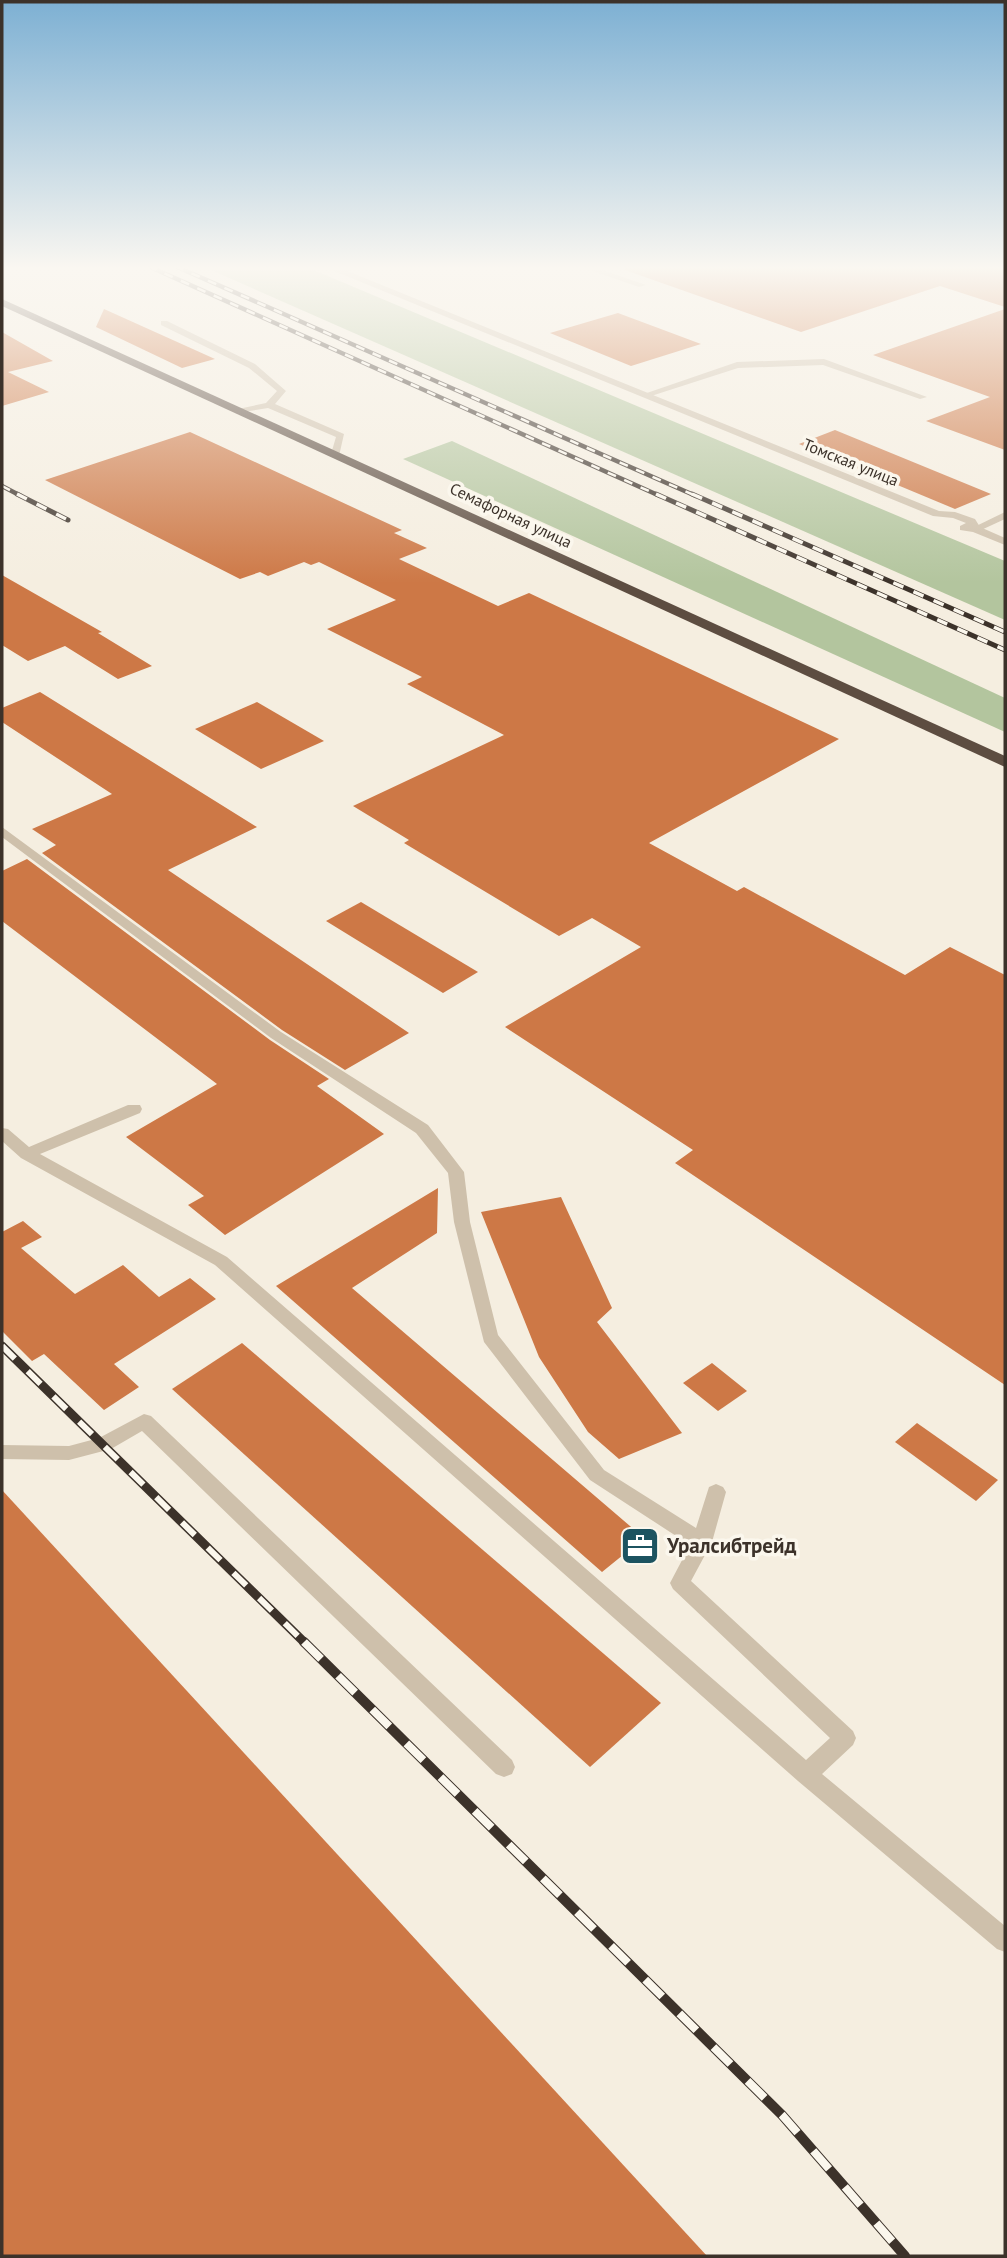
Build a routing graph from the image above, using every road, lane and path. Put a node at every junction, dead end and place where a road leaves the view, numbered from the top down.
1 (155, 371) edge
2 (259, 371) edge
3 (586, 371) edge
4 (717, 371) edge
5 (851, 371) edge
6 (645, 395) junction
7 (923, 397) dead end
8 (269, 405) junction
9 (242, 411) junction
10 (336, 454) junction
11 (1005, 515) edge
12 (975, 529) junction
13 (1005, 542) edge
14 (1005, 762) edge
15 (2, 831) edge
16 (134, 1109) dead end
17 (2, 1133) edge
18 (27, 1154) junction
19 (2, 1452) edge
20 (716, 1492) dead end
21 (702, 1542) junction
22 (504, 1767) dead end
23 (806, 1774) junction
24 (1005, 1941) edge

1 - 9 highway, Семафорная улица
2 - 8 lane
3 - 6 street, Томская улица
4 - 6 lane
5 - 7 lane
6 - 12 street, Томская улица
8 - 9 lane
8 - 10 lane
9 - 10 highway, Семафорная улица
10 - 14 highway, Семафорная улица
11 - 12 lane
12 - 13 street, Томская улица
15 - 21 lane
16 - 18 lane
17 - 18 lane
18 - 23 lane
19 - 22 lane
20 - 21 lane
21 - 23 lane
23 - 24 lane

